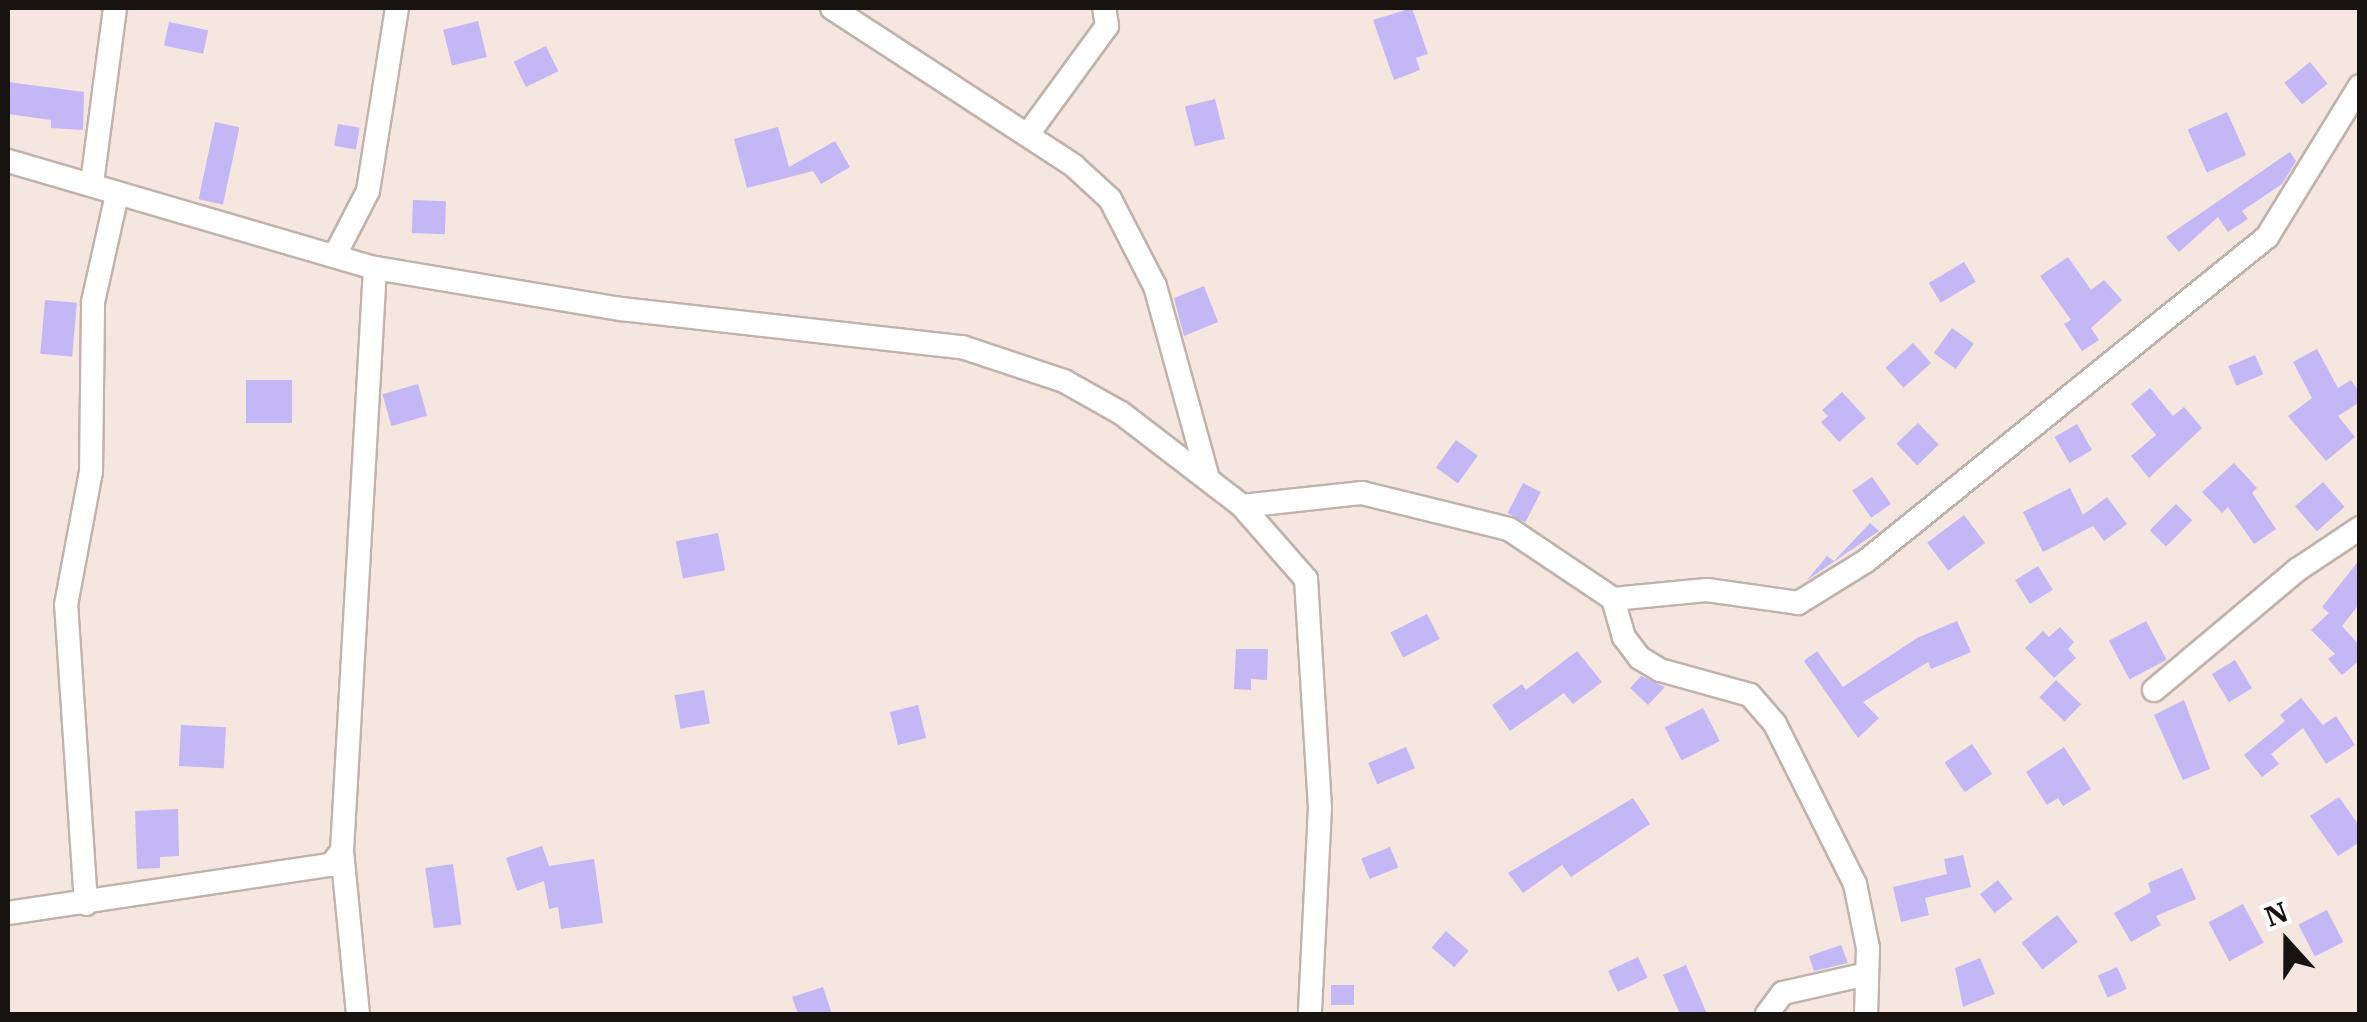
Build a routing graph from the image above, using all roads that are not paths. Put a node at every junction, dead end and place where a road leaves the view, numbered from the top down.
1 (115, 8) edge
2 (397, 8) edge
3 (832, 8) edge
4 (1104, 8) edge
5 (2360, 86) edge
6 (1028, 134) junction
7 (8, 161) edge
8 (92, 183) junction
9 (117, 195) junction
10 (335, 255) junction
11 (375, 268) junction
12 (1208, 478) junction
13 (1242, 506) junction
14 (2360, 528) edge
15 (1613, 599) junction
16 (2154, 690) dead end
17 (342, 851) junction
18 (86, 904) junction
19 (8, 913) edge
20 (1867, 974) junction
21 (358, 1014) edge
22 (1310, 1014) edge
23 (1767, 1014) edge
24 (1866, 1014) edge

1 - 8 street
2 - 10 street
3 - 6 street
4 - 6 street
5 - 15 street
6 - 12 street
7 - 8 street
8 - 9 street
9 - 10 street
9 - 18 street
10 - 11 street
11 - 12 street
11 - 17 street
12 - 13 street
13 - 15 street
13 - 22 street
14 - 16 street
15 - 20 street
17 - 18 street
17 - 21 street
18 - 19 street
20 - 23 street
20 - 24 street

